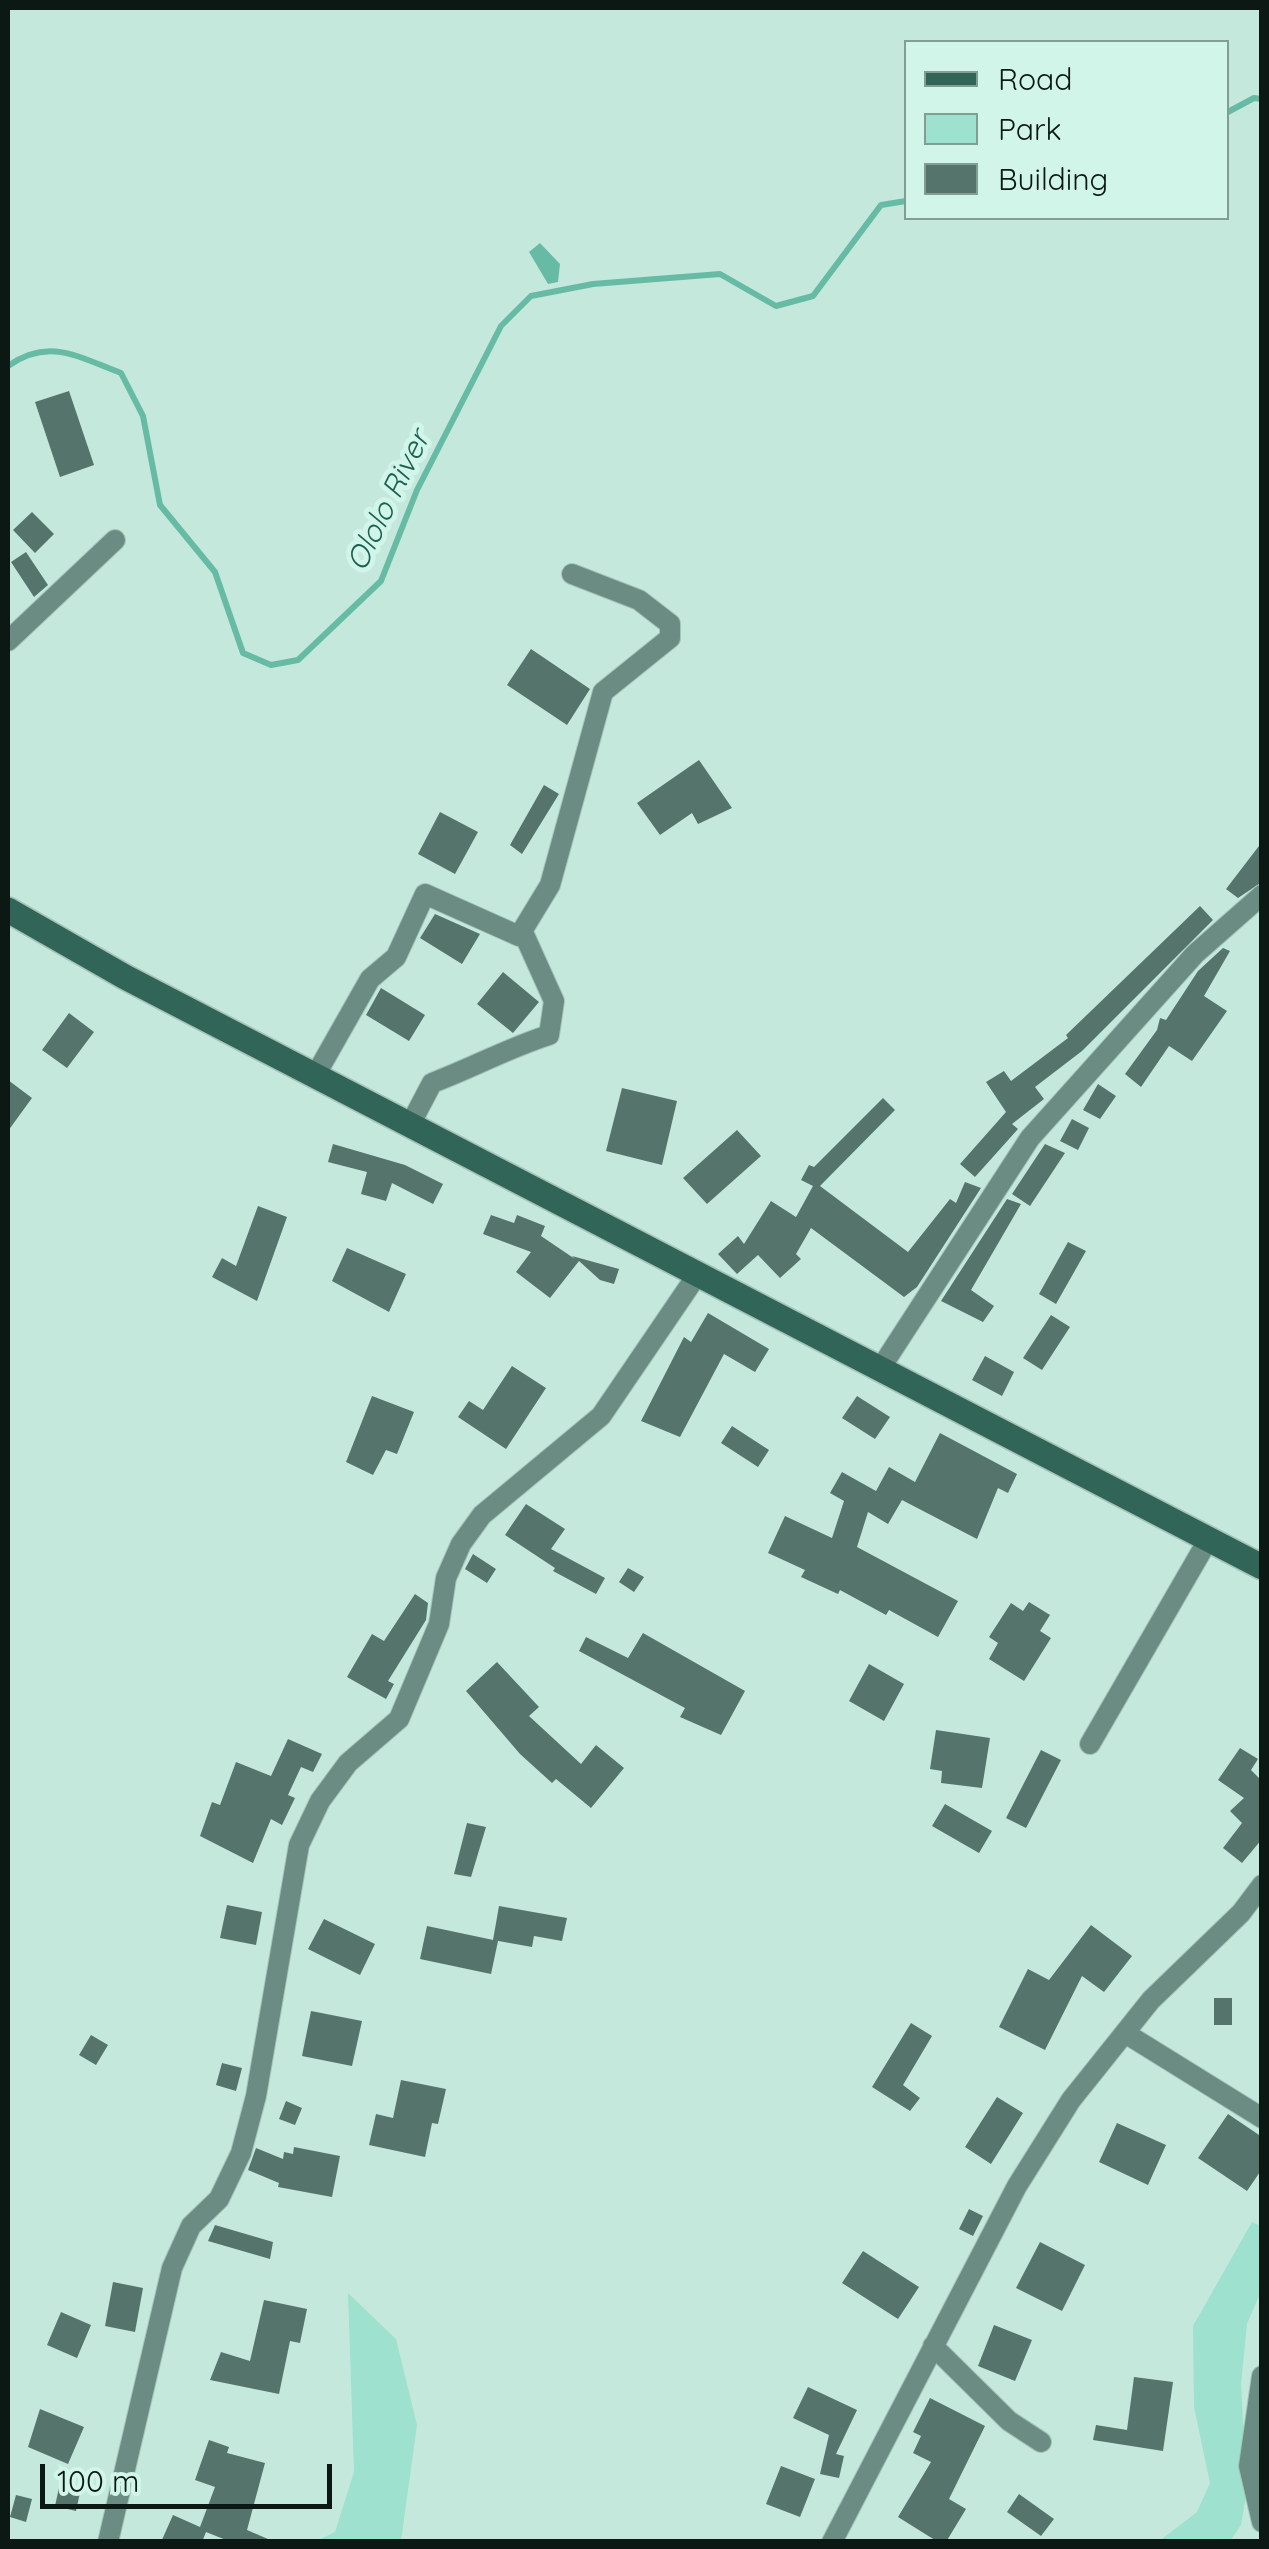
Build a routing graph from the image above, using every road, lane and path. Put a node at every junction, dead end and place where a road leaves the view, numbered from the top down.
1 (116, 540) dead end
2 (572, 574) dead end
3 (8, 641) edge
4 (1262, 894) edge
5 (8, 910) edge
6 (522, 930) junction
7 (316, 1076) junction
8 (410, 1125) junction
9 (697, 1275) junction
10 (880, 1370) junction
11 (1208, 1540) junction
12 (1262, 1568) edge
13 (1090, 1744) dead end
14 (1262, 1885) edge
15 (1125, 2033) junction
16 (1262, 2118) edge
17 (933, 2346) junction
18 (1262, 2376) edge
19 (1041, 2442) dead end
20 (1262, 2522) edge
21 (108, 2542) edge
22 (832, 2542) edge

1 - 3 street
2 - 6 street
4 - 10 street
5 - 7 main road
6 - 7 street
6 - 8 street
7 - 8 main road
8 - 9 main road
9 - 10 main road
9 - 21 street
10 - 11 main road
11 - 12 main road
11 - 13 street
14 - 15 street
15 - 16 street
15 - 17 street
17 - 19 street
17 - 22 street
18 - 20 street

